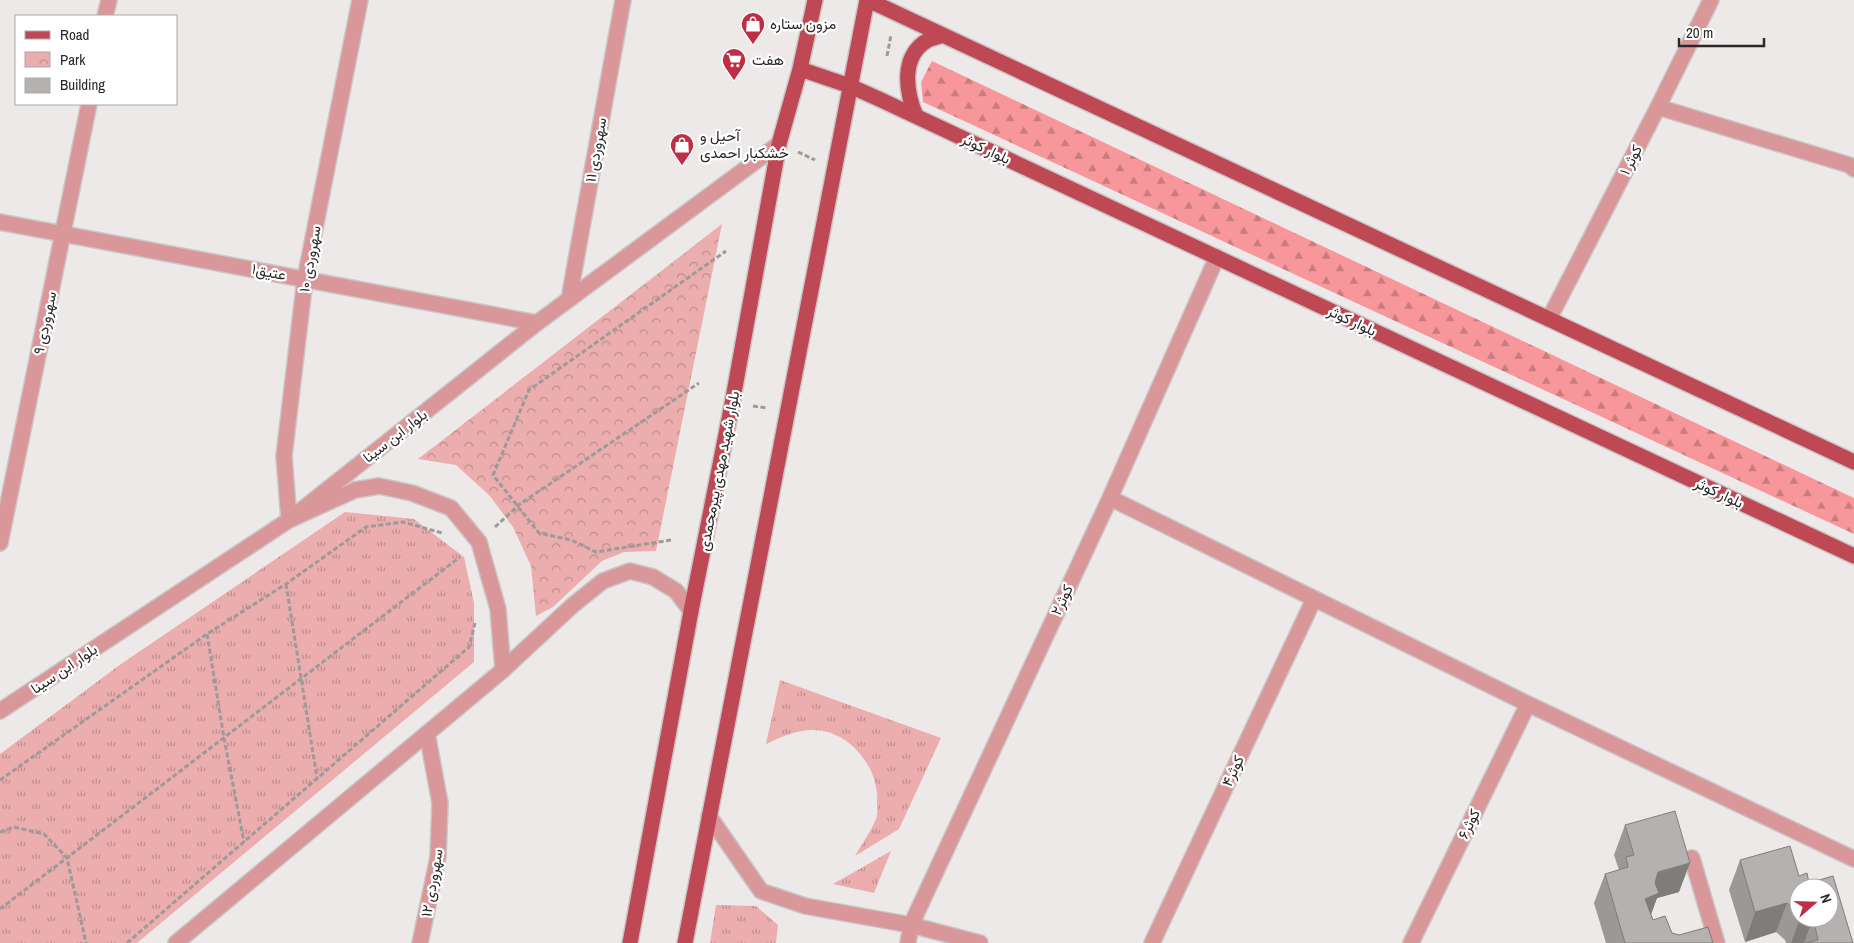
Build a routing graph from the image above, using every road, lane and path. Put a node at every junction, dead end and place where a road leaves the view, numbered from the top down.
1 (109, 0) edge
2 (360, 0) edge
3 (623, 0) edge
4 (815, 0) edge
5 (868, 0) edge
6 (1711, 0) edge
7 (106, 15) edge
8 (943, 35) junction
9 (800, 70) junction
10 (850, 86) junction
11 (89, 105) edge
12 (1658, 107) junction
13 (916, 116) junction
14 (780, 144) junction
15 (1852, 163) edge
16 (0, 222) edge
17 (64, 234) junction
18 (726, 251) dead end
19 (1217, 257) junction
20 (305, 279) junction
21 (568, 299) junction
22 (1549, 319) junction
23 (537, 323) junction
24 (699, 383) dead end
25 (732, 404) junction
26 (788, 410) junction
27 (1854, 462) edge
28 (1110, 498) junction
29 (517, 507) junction
30 (289, 520) junction
31 (446, 537) dead end
32 (671, 540) dead end
33 (478, 542) junction
34 (0, 543) edge
35 (1854, 556) edge
36 (286, 584) junction
37 (1314, 599) junction
38 (691, 611) junction
39 (478, 615) dead end
40 (207, 634) junction
41 (503, 670) junction
42 (300, 679) junction
43 (1528, 704) junction
44 (0, 711) edge
45 (427, 733) junction
46 (224, 738) junction
47 (317, 778) junction
48 (0, 780) edge
49 (709, 816) junction
50 (0, 832) edge
51 (244, 842) junction
52 (67, 858) junction
53 (1692, 858) dead end
54 (1854, 859) edge
55 (0, 909) edge
56 (911, 925) junction
57 (86, 943) edge
58 (127, 943) edge
59 (176, 943) edge
60 (420, 943) edge
61 (630, 943) edge
62 (685, 943) edge
63 (908, 943) edge
64 (980, 943) edge
65 (1152, 943) edge
66 (1411, 943) edge
67 (1717, 943) edge

1 - 7 street
2 - 20 street, سهروردی ۱۰
3 - 21 street, سهروردی ١١
4 - 9 main road, بلوار شهید مهدی پیرمحمدی
5 - 8 main road
5 - 10 main road
6 - 12 street, کوثر ۱
8 - 13 main road
8 - 22 main road
9 - 10 main road, بلوار کوثر
9 - 14 main road, بلوار شهید مهدی پیرمحمدی
10 - 13 main road, بلوار کوثر
10 - 26 main road
11 - 17 street, سهروردی ۹
12 - 15 street
12 - 22 street, کوثر ۱
13 - 19 main road, بلوار کوثر
14 - 21 street, بلوار ابن سینا
14 - 25 main road, بلوار شهید مهدی پیرمحمدی
16 - 17 street, عتیق۱
17 - 20 street, عتیق۱
17 - 34 street, سهروردی ۹
18 - 29 path
19 - 28 street, کوثر۲
19 - 35 main road, بلوار کوثر
20 - 23 street, عتیق۱
20 - 30 street, سهروردی ۱۰
21 - 23 street, بلوار ابن سینا
22 - 27 main road
23 - 30 street, بلوار ابن سینا
24 - 29 path
25 - 26 path
25 - 38 main road, بلوار شهید مهدی پیرمحمدی
26 - 49 main road
28 - 37 street
28 - 56 street, کوثر۲
29 - 32 path
29 - 33 path
30 - 33 street
30 - 44 street, بلوار ابن سینا
31 - 36 path
33 - 41 street
33 - 42 path
36 - 40 path
36 - 42 path
37 - 43 street
37 - 65 street, کوثر۴
38 - 41 street
38 - 61 main road, بلوار شهید مهدی پیرمحمدی
39 - 47 path
40 - 46 path
40 - 48 path
41 - 45 street
42 - 46 path
42 - 47 path
43 - 54 street
43 - 66 street, کوثر۶
45 - 59 street
45 - 60 street, سهروردی ۱۲
46 - 51 path
46 - 52 path
47 - 51 path
49 - 56 street
49 - 62 main road
50 - 52 path
51 - 58 path
52 - 55 path
52 - 57 path
53 - 67 street
56 - 63 street, کوثر۲
56 - 64 street

